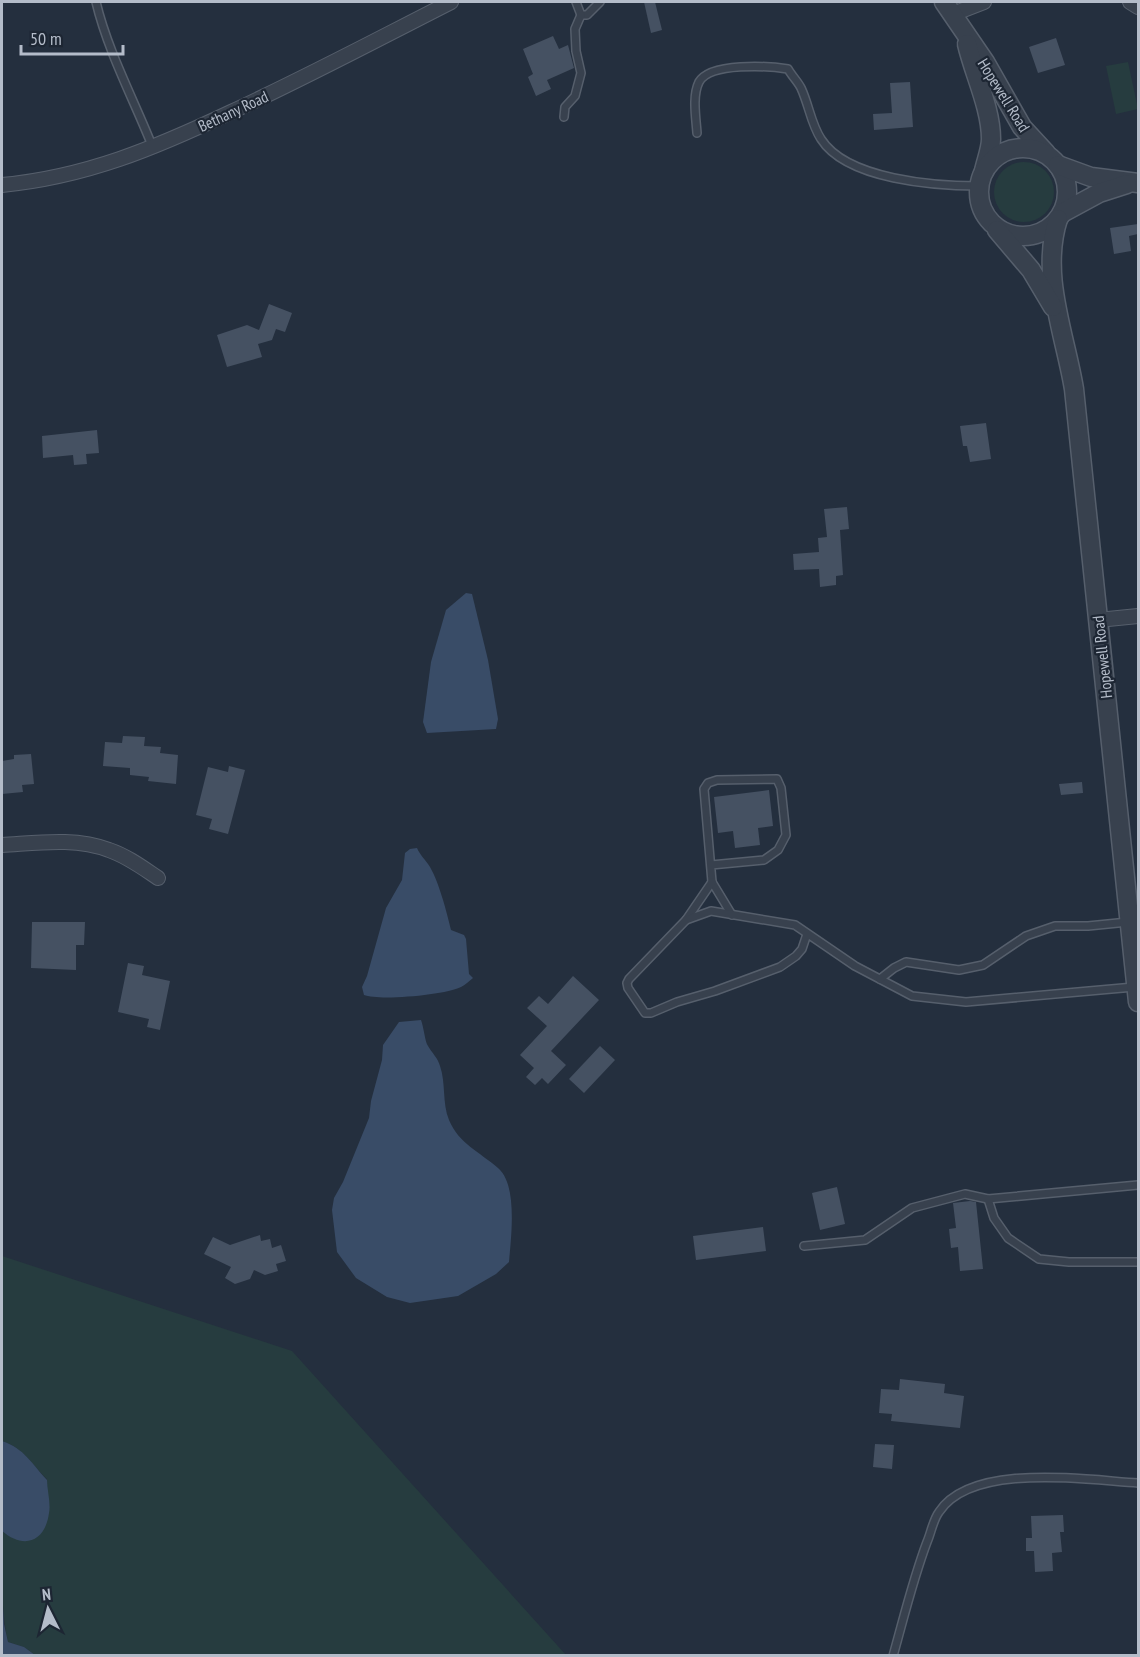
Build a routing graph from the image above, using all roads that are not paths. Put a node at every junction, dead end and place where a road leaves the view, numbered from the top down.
1 (96, 2) edge
2 (451, 2) edge
3 (576, 2) edge
4 (600, 2) edge
5 (984, 2) edge
6 (1130, 2) edge
7 (1138, 7) edge
8 (949, 8) edge
9 (581, 15) junction
10 (964, 33) junction
11 (564, 117) dead end
12 (697, 133) dead end
13 (153, 148) junction
14 (1053, 160) junction
15 (981, 179) junction
16 (1135, 183) edge
17 (2, 185) edge
18 (1060, 216) junction
19 (994, 225) junction
20 (1057, 314) junction
21 (1138, 616) edge
22 (1098, 620) junction
23 (2, 845) edge
24 (711, 864) junction
25 (158, 878) dead end
26 (712, 882) junction
27 (732, 915) junction
28 (686, 920) junction
29 (1130, 922) junction
30 (807, 934) junction
31 (880, 979) junction
32 (1138, 995) edge
33 (1138, 1185) edge
34 (988, 1199) junction
35 (804, 1246) dead end
36 (1138, 1262) edge
37 (1138, 1484) edge
38 (893, 1656) edge

1 - 13 lane
2 - 13 street, Bethany Road
3 - 9 lane
4 - 9 lane
5 - 8 street
6 - 7 street
8 - 10 street, Hopewell Road
9 - 11 lane
10 - 14 street, Hopewell Road
10 - 15 street, Hopewell Road
12 - 15 lane
13 - 17 street, Bethany Road
14 - 15 street
14 - 16 street
14 - 18 street
15 - 19 street
16 - 18 street
18 - 19 street
18 - 20 street, Hopewell Road
19 - 20 street, Hopewell Road
20 - 22 street, Hopewell Road
21 - 22 street
22 - 29 street, Hopewell Road
23 - 25 street
24 - 24 lane
24 - 26 lane
26 - 27 lane
26 - 28 lane
27 - 28 lane
27 - 30 lane
28 - 30 lane
29 - 31 lane
29 - 32 street, Hopewell Road
30 - 31 lane
31 - 32 lane
33 - 34 lane
34 - 35 lane
34 - 36 lane
37 - 38 lane

